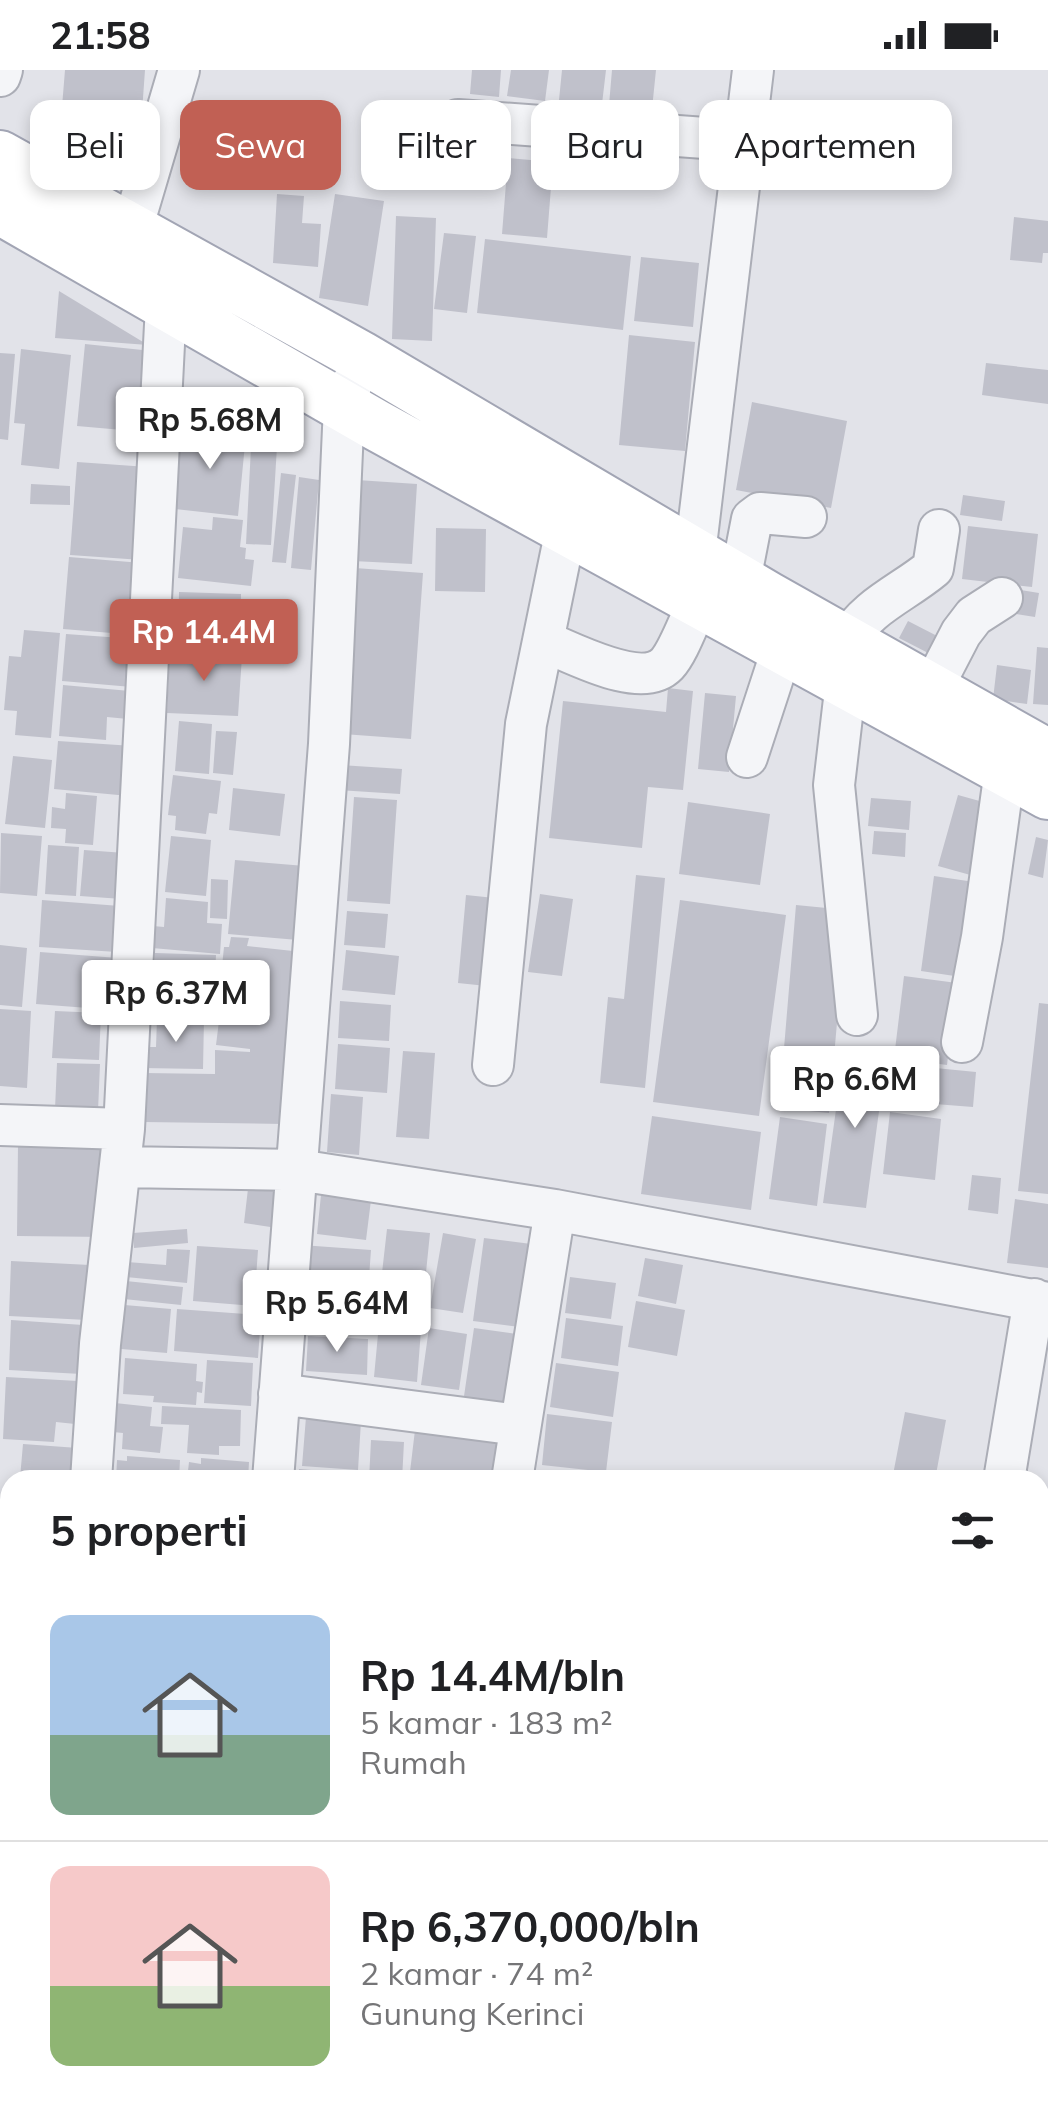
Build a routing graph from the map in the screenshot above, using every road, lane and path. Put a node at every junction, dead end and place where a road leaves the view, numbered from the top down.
1 (179, 70) edge
2 (753, 70) edge
3 (750, 100) edge
4 (511, 124) edge
5 (699, 138) edge
6 (0, 156) edge
7 (745, 190) edge
8 (0, 209) edge
9 (132, 229) junction
10 (166, 305) junction
11 (360, 356) junction
12 (344, 406) junction
13 (806, 517) dead end
14 (566, 528) junction
15 (939, 530) dead end
16 (1002, 598) dead end
17 (739, 602) junction
18 (543, 641) junction
19 (847, 662) junction
20 (932, 689) junction
21 (747, 757) dead end
22 (1027, 763) edge
23 (1048, 794) edge
24 (858, 1015) dead end
25 (962, 1042) dead end
26 (493, 1065) dead end
27 (0, 1125) edge
28 (122, 1148) junction
29 (298, 1170) junction
30 (555, 1210) junction
31 (1041, 1301) edge
32 (279, 1394) junction
33 (519, 1426) junction
34 (92, 1470) edge
35 (274, 1470) edge
36 (513, 1470) edge
37 (1006, 1470) edge

1 - 9 street
2 - 3 street
4 - 5 street
6 - 9 main road
7 - 17 street
8 - 10 main road
9 - 11 main road
10 - 12 main road
10 - 28 street
11 - 12 street
11 - 17 main road
12 - 14 main road
12 - 29 street
13 - 17 street
14 - 17 main road
14 - 18 street
15 - 19 street
16 - 20 street
17 - 18 street
17 - 19 main road
17 - 21 street
18 - 26 street
19 - 20 main road
19 - 22 main road
19 - 24 street
20 - 22 main road
22 - 23 main road
22 - 25 street
27 - 28 street
28 - 29 street
28 - 34 street
29 - 30 street
29 - 32 street
30 - 31 street
30 - 33 street
31 - 37 street
32 - 33 street
32 - 35 street
33 - 36 street

